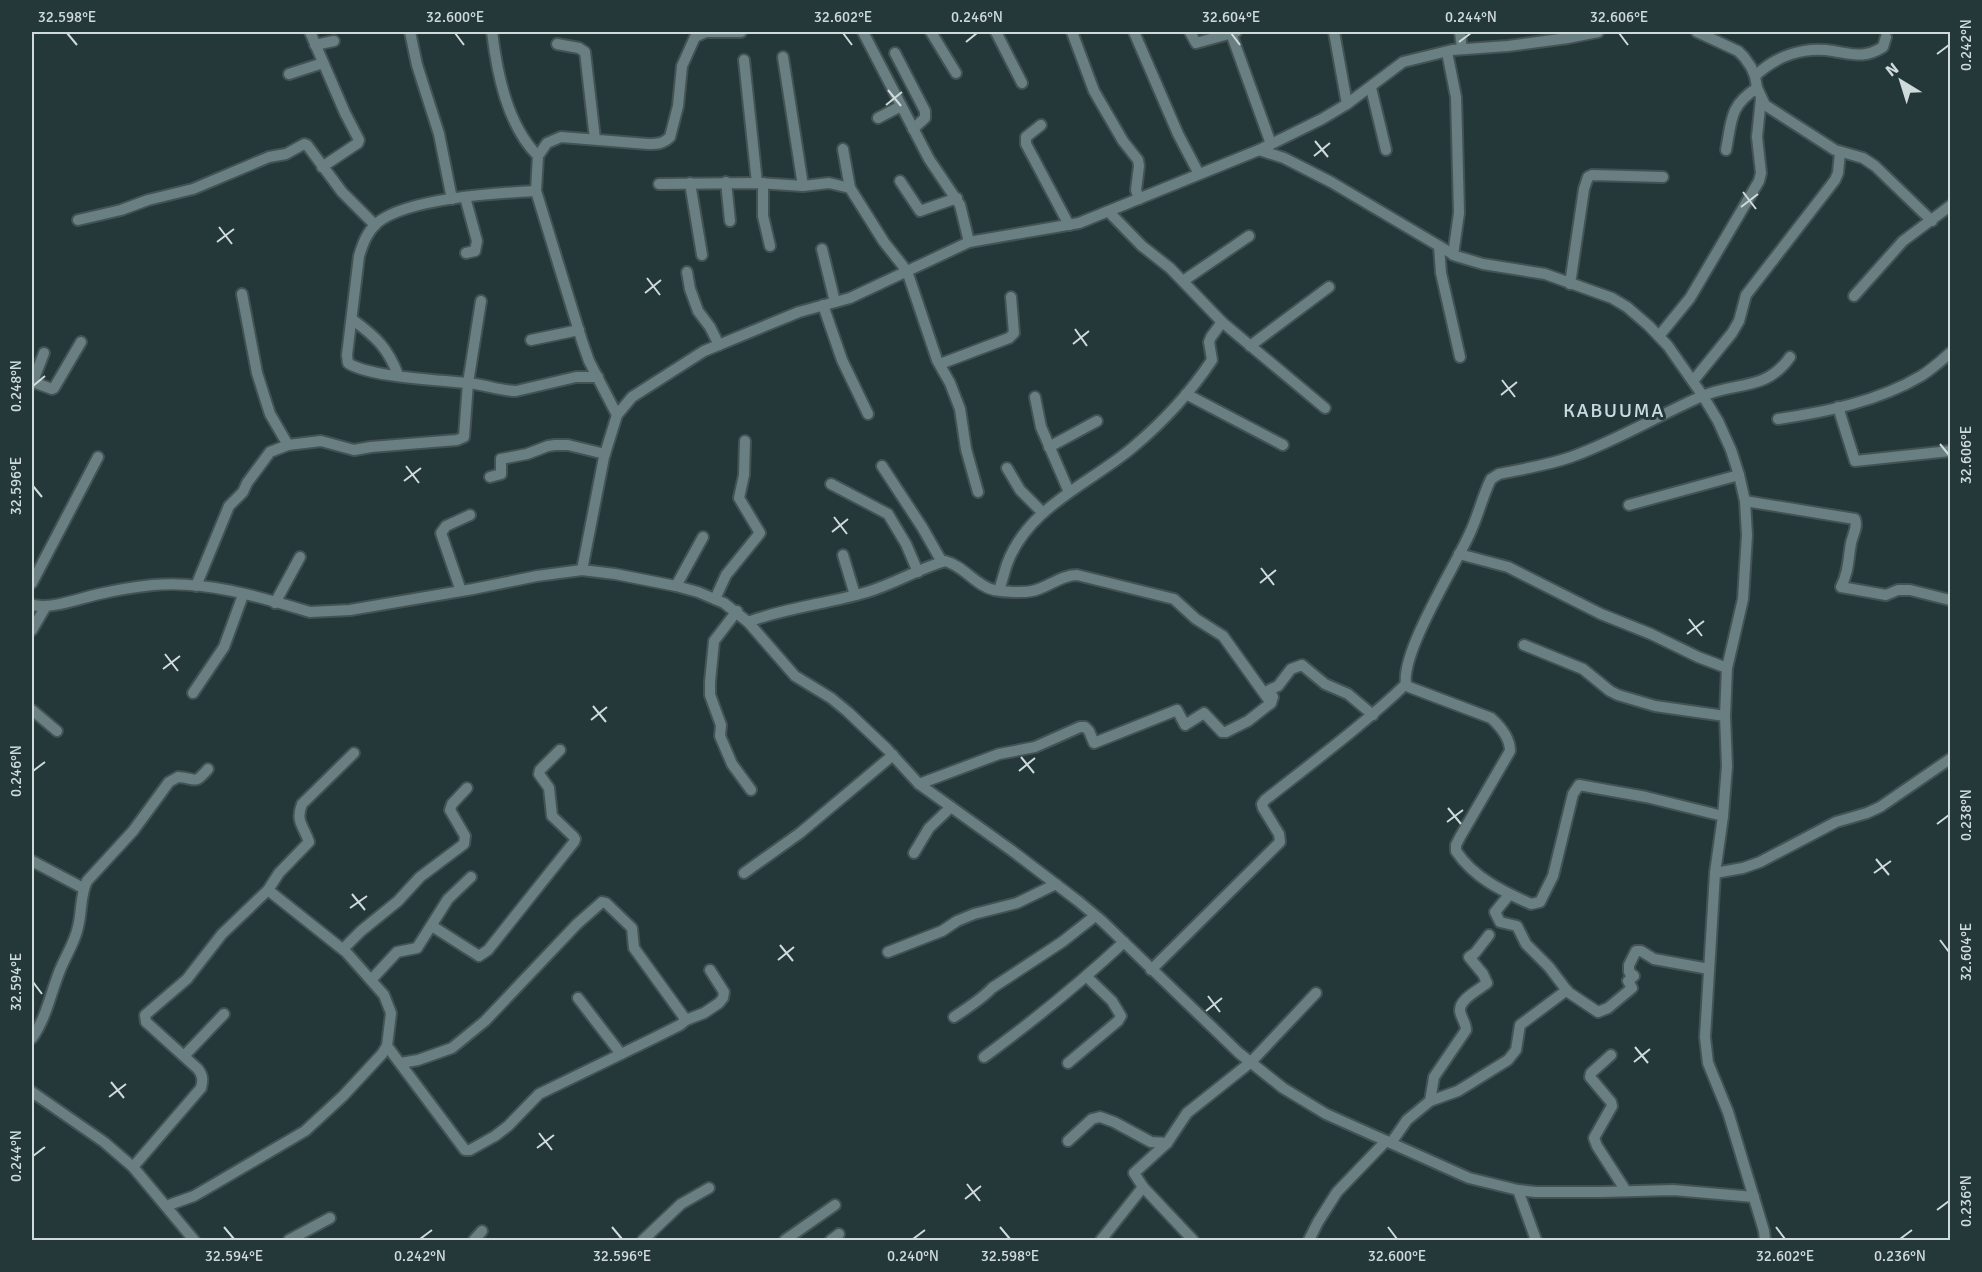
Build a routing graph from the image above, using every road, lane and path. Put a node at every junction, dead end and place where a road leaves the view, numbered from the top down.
1 (310, 32) edge
2 (410, 32) edge
3 (492, 32) edge
4 (709, 32) edge
5 (741, 32) edge
6 (863, 32) edge
7 (931, 32) edge
8 (996, 32) edge
9 (1072, 32) edge
10 (1134, 32) edge
11 (1190, 32) edge
12 (1234, 32) edge
13 (1334, 32) edge
14 (1460, 32) edge
15 (1598, 32) edge
16 (1697, 32) edge
17 (1886, 37) dead end
18 (333, 40) dead end
19 (557, 44) dead end
20 (315, 45) junction
21 (1462, 50) junction
22 (1448, 51) junction
23 (895, 53) dead end
24 (783, 57) dead end
25 (744, 60) dead end
26 (323, 63) junction
27 (956, 73) dead end
28 (289, 74) dead end
29 (1755, 76) junction
30 (1022, 82) dead end
31 (1371, 88) junction
32 (1759, 93) junction
33 (1347, 104) junction
34 (901, 106) junction
35 (878, 118) dead end
36 (1041, 125) dead end
37 (913, 129) junction
38 (595, 139) junction
39 (1270, 144) junction
40 (843, 149) dead end
41 (1258, 150) junction
42 (1386, 150) dead end
43 (1726, 150) dead end
44 (1840, 152) junction
45 (538, 156) junction
46 (322, 167) junction
47 (1199, 174) junction
48 (1663, 177) dead end
49 (900, 181) dead end
50 (726, 182) junction
51 (690, 183) junction
52 (760, 183) junction
53 (659, 184) dead end
54 (803, 186) junction
55 (850, 188) junction
56 (536, 191) junction
57 (465, 197) junction
58 (957, 198) junction
59 (452, 199) junction
60 (1139, 199) junction
61 (1950, 206) edge
62 (1109, 212) junction
63 (78, 220) dead end
64 (730, 221) dead end
65 (1932, 221) junction
66 (375, 225) junction
67 (1069, 225) junction
68 (1249, 236) dead end
69 (969, 242) junction
70 (770, 246) dead end
71 (1439, 246) junction
72 (822, 249) dead end
73 (466, 253) dead end
74 (702, 255) dead end
75 (1453, 255) junction
76 (907, 271) junction
77 (687, 272) dead end
78 (1184, 281) junction
79 (1570, 284) junction
80 (1329, 287) dead end
81 (242, 294) dead end
82 (1854, 296) dead end
83 (1011, 297) dead end
84 (481, 301) dead end
85 (835, 302) junction
86 (822, 306) junction
87 (353, 320) junction
88 (1222, 322) junction
89 (579, 330) junction
90 (1659, 336) junction
91 (531, 340) dead end
92 (81, 342) dead end
93 (719, 345) junction
94 (1250, 346) junction
95 (44, 353) dead end
96 (1950, 354) edge
97 (1460, 357) dead end
98 (1790, 357) dead end
99 (940, 364) junction
100 (398, 375) junction
101 (598, 377) junction
102 (1693, 381) junction
103 (32, 383) edge
104 (468, 383) junction
105 (1186, 394) junction
106 (1703, 396) junction
107 (1035, 397) dead end
108 (1838, 407) junction
109 (1325, 408) dead end
110 (868, 414) dead end
111 (617, 415) junction
112 (1778, 419) dead end
113 (1097, 421) dead end
114 (745, 441) dead end
115 (288, 445) junction
116 (1283, 445) dead end
117 (1049, 447) junction
118 (1950, 451) edge
119 (605, 454) junction
120 (98, 457) dead end
121 (882, 466) dead end
122 (1007, 468) dead end
123 (1739, 475) junction
124 (490, 477) dead end
125 (831, 484) dead end
126 (978, 492) dead end
127 (1069, 492) junction
128 (1745, 501) junction
129 (1629, 505) dead end
130 (1043, 513) junction
131 (470, 515) dead end
132 (703, 537) dead end
133 (1459, 554) junction
134 (843, 555) dead end
135 (300, 557) dead end
136 (942, 562) junction
137 (582, 570) junction
138 (918, 572) junction
139 (32, 583) edge
140 (196, 586) junction
141 (676, 586) junction
142 (999, 590) junction
143 (461, 591) junction
144 (243, 595) junction
145 (855, 595) junction
146 (715, 599) junction
147 (1950, 600) edge
148 (274, 603) junction
149 (32, 605) edge
150 (46, 606) junction
151 (737, 611) junction
152 (748, 621) junction
153 (32, 630) edge
154 (1524, 645) dead end
155 (1727, 668) junction
156 (1406, 684) junction
157 (193, 693) dead end
158 (1271, 703) junction
159 (32, 710) edge
160 (1373, 715) junction
161 (1725, 716) junction
162 (57, 731) dead end
163 (560, 750) dead end
164 (354, 753) dead end
165 (893, 755) junction
166 (1950, 759) edge
167 (208, 769) dead end
168 (920, 784) junction
169 (467, 788) dead end
170 (751, 790) dead end
171 (951, 807) junction
172 (1723, 816) junction
173 (914, 853) dead end
174 (32, 861) edge
175 (744, 873) dead end
176 (1715, 873) junction
177 (471, 877) dead end
178 (1056, 884) junction
179 (83, 888) junction
180 (268, 890) junction
181 (1509, 894) junction
182 (1095, 916) junction
183 (432, 926) junction
184 (1489, 935) dead end
185 (1124, 942) junction
186 (343, 949) junction
187 (888, 952) dead end
188 (1709, 969) junction
189 (710, 970) dead end
190 (1151, 970) junction
191 (1087, 976) junction
192 (371, 980) junction
193 (1567, 990) junction
194 (1316, 993) dead end
195 (578, 998) dead end
196 (224, 1014) dead end
197 (954, 1017) dead end
198 (686, 1020) junction
199 (32, 1038) edge
200 (387, 1046) junction
201 (621, 1054) junction
202 (1611, 1055) dead end
203 (184, 1056) junction
204 (984, 1057) dead end
205 (1251, 1062) junction
206 (401, 1063) junction
207 (1068, 1063) dead end
208 (33, 1096) edge
209 (1430, 1101) junction
210 (1068, 1141) dead end
211 (1389, 1142) junction
212 (1167, 1143) junction
213 (133, 1167) junction
214 (1143, 1187) junction
215 (709, 1188) dead end
216 (1518, 1190) junction
217 (1626, 1191) junction
218 (1754, 1197) junction
219 (835, 1205) dead end
220 (166, 1206) junction
221 (330, 1218) dead end
222 (482, 1231) dead end
223 (194, 1240) edge
224 (289, 1240) edge
225 (474, 1240) edge
226 (643, 1240) edge
227 (785, 1240) edge
228 (1101, 1240) edge
229 (1193, 1240) edge
230 (1308, 1240) edge
231 (1536, 1240) edge
232 (1765, 1240) edge

1 - 20 street
2 - 59 street
3 - 45 street
4 - 5 street
4 - 38 street
6 - 34 street
7 - 27 street
8 - 30 street
9 - 60 street
10 - 47 street
11 - 12 street
12 - 39 street
13 - 33 street
14 - 21 street
15 - 21 street
16 - 29 street
17 - 29 street
18 - 20 street
19 - 38 street
20 - 26 street
21 - 22 street
22 - 31 street
22 - 75 street
23 - 37 street
24 - 54 street
25 - 52 street
26 - 28 street
26 - 46 street
29 - 32 street
31 - 33 street
31 - 42 street
32 - 43 street
32 - 44 street
32 - 90 street
33 - 39 street
34 - 35 street
34 - 37 street
36 - 67 street
37 - 58 street
38 - 45 street
39 - 41 street
40 - 55 street
41 - 47 street
41 - 71 street
44 - 65 street
44 - 102 street
45 - 56 street
46 - 63 street
46 - 66 street
47 - 60 street
48 - 79 street
49 - 58 street
50 - 51 street
50 - 52 street
50 - 64 street
51 - 53 street
51 - 74 street
52 - 54 street
52 - 70 street
54 - 55 street
55 - 76 street
56 - 57 street
56 - 89 street
57 - 59 street
57 - 73 street
58 - 69 street
59 - 66 street
60 - 62 street
61 - 65 street
62 - 67 street
62 - 78 street
65 - 82 street
66 - 87 street
67 - 69 street
68 - 78 street
69 - 76 street
71 - 75 street
71 - 97 street
72 - 85 street
75 - 79 street
76 - 85 street
76 - 99 street
77 - 93 street
78 - 88 street
79 - 90 street
80 - 94 street
81 - 115 street
83 - 99 street
84 - 104 street
85 - 86 street
86 - 93 street
86 - 110 street
87 - 100 street
87 - 100 street
88 - 94 street
88 - 105 street
89 - 91 street
89 - 101 street
90 - 102 street
92 - 103 street
93 - 111 street
94 - 109 street
95 - 103 street
96 - 108 street
98 - 106 street
99 - 126 street
100 - 104 street
101 - 104 street
101 - 111 street
102 - 106 street
104 - 115 street
105 - 116 street
105 - 127 street
106 - 123 street
106 - 133 street
107 - 117 street
108 - 112 street
108 - 118 street
111 - 119 street
113 - 117 street
114 - 146 street
115 - 140 street
117 - 127 street
119 - 124 street
119 - 137 street
120 - 139 street
121 - 136 street
122 - 130 street
123 - 128 street
123 - 129 street
125 - 138 street
127 - 130 street
128 - 147 street
128 - 155 street
130 - 142 street
131 - 143 street
132 - 141 street
133 - 155 street
133 - 156 street
134 - 145 street
135 - 148 street
136 - 138 street
136 - 142 street
137 - 141 street
137 - 143 street
138 - 145 street
140 - 144 street
140 - 150 street
141 - 146 street
142 - 158 street
143 - 148 street
144 - 148 street
144 - 157 street
145 - 152 street
146 - 151 street
149 - 150 street
150 - 153 street
151 - 152 street
151 - 170 street
152 - 165 street
154 - 161 street
155 - 161 street
156 - 160 street
156 - 181 street
158 - 160 street
158 - 168 street
159 - 162 street
160 - 190 street
161 - 172 street
163 - 183 street
164 - 180 street
165 - 168 street
165 - 175 street
166 - 176 street
167 - 179 street
168 - 171 street
169 - 186 street
171 - 173 street
171 - 178 street
172 - 176 street
172 - 181 street
174 - 179 street
176 - 188 street
177 - 183 street
178 - 182 street
178 - 187 street
179 - 199 street
180 - 186 street
180 - 203 street
181 - 193 street
182 - 185 street
182 - 197 street
183 - 192 street
184 - 209 street
185 - 190 street
185 - 191 street
186 - 192 street
188 - 193 street
188 - 218 street
189 - 198 street
190 - 205 street
191 - 204 street
191 - 207 street
192 - 200 street
193 - 209 street
194 - 205 street
195 - 201 street
196 - 203 street
198 - 201 street
198 - 206 street
200 - 206 street
200 - 220 street
201 - 206 street
202 - 217 street
203 - 213 street
205 - 211 street
205 - 212 street
208 - 213 street
209 - 211 street
210 - 212 street
211 - 216 street
211 - 230 street
212 - 214 street
213 - 220 street
214 - 228 street
214 - 229 street
215 - 226 street
216 - 217 street
216 - 231 street
217 - 218 street
218 - 232 street
219 - 227 street
220 - 223 street
221 - 224 street
222 - 225 street

